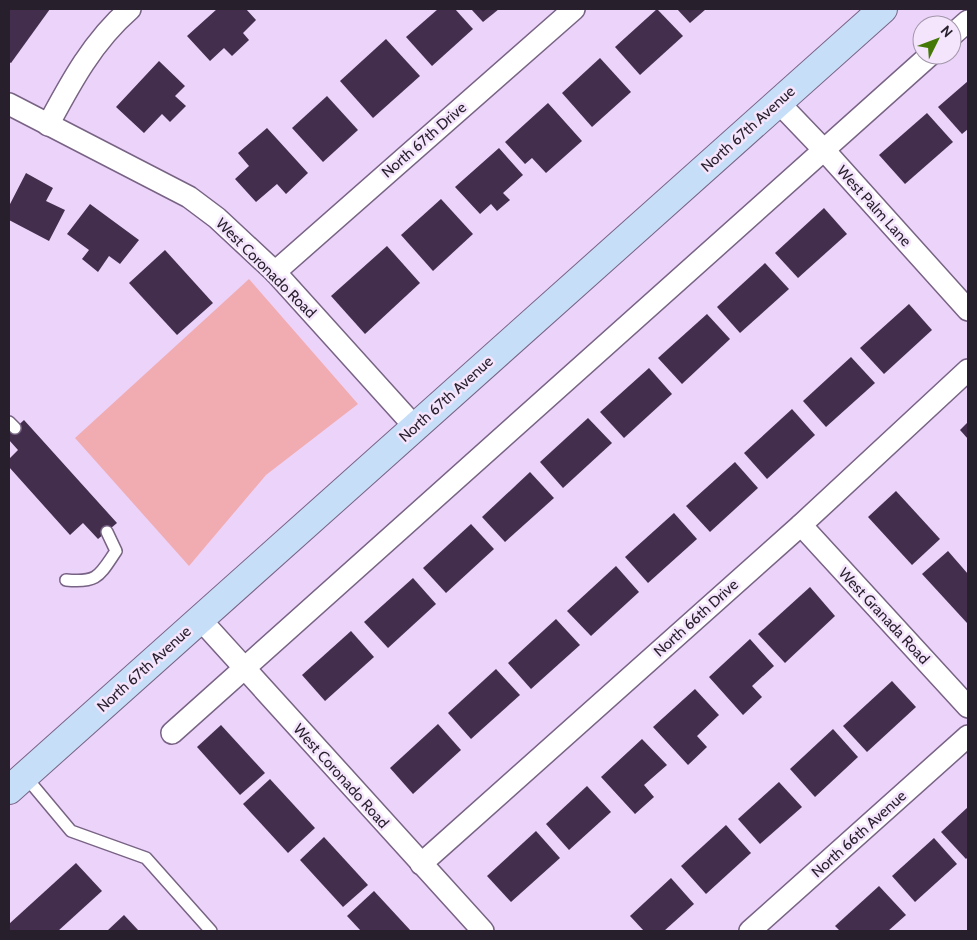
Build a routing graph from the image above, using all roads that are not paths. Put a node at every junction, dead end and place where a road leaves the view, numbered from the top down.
1 (130, 9) edge
2 (574, 9) edge
3 (883, 9) edge
4 (919, 65) edge
5 (778, 102) junction
6 (9, 104) edge
7 (48, 125) junction
8 (824, 150) junction
9 (275, 272) junction
10 (968, 310) edge
11 (968, 370) edge
12 (415, 428) junction
13 (800, 525) junction
14 (107, 532) dead end
15 (66, 580) dead end
16 (200, 619) junction
17 (244, 667) junction
18 (968, 707) edge
19 (172, 732) dead end
20 (968, 736) edge
21 (17, 783) edge
22 (421, 864) junction
23 (211, 931) edge
24 (483, 931) edge
25 (750, 931) edge

1 - 7 street
2 - 9 street, North 67th Drive
3 - 5 main road, North 67th Avenue
4 - 8 street
5 - 8 street, West Palm Lane
5 - 12 main road, North 67th Avenue
6 - 7 street, West Coronado Road
7 - 9 street, West Coronado Road
8 - 10 street, West Palm Lane
8 - 17 street
9 - 12 street, West Coronado Road
11 - 13 street, North 66th Drive
12 - 16 main road, North 67th Avenue
13 - 18 street, West Granada Road
13 - 22 street, North 66th Drive
14 - 15 lane
16 - 17 street, West Coronado Road
16 - 21 main road, North 67th Avenue
17 - 19 street
17 - 22 street, West Coronado Road
20 - 25 street, North 66th Avenue
21 - 23 lane
22 - 24 street, West Coronado Road

